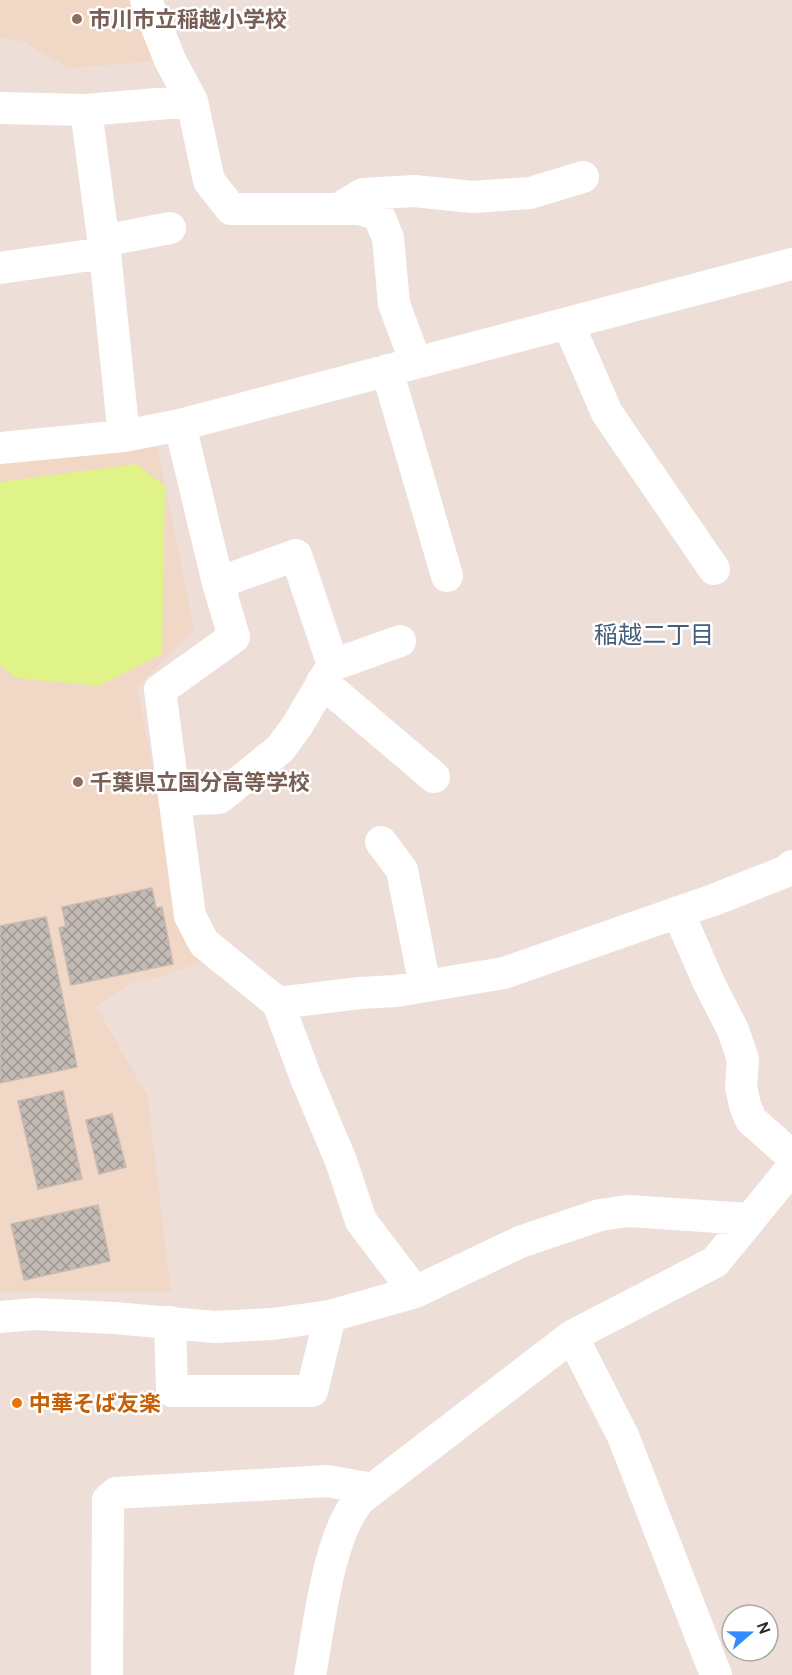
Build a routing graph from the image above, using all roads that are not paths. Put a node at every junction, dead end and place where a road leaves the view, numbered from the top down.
1 (146, 0) edge
2 (192, 101) junction
3 (0, 108) edge
4 (86, 110) junction
5 (583, 177) dead end
6 (349, 209) junction
7 (170, 228) dead end
8 (104, 247) junction
9 (792, 264) edge
10 (0, 268) edge
11 (568, 323) junction
12 (402, 366) junction
13 (180, 425) junction
14 (124, 436) junction
15 (0, 448) edge
16 (714, 569) dead end
17 (447, 576) dead end
18 (218, 583) junction
19 (400, 641) dead end
20 (328, 673) junction
21 (434, 777) dead end
22 (175, 800) junction
23 (381, 842) dead end
24 (792, 866) edge
25 (678, 912) junction
26 (425, 986) junction
27 (278, 1003) junction
28 (792, 1156) edge
29 (792, 1168) edge
30 (749, 1219) junction
31 (415, 1292) junction
32 (330, 1316) junction
33 (0, 1317) edge
34 (170, 1322) junction
35 (572, 1336) junction
36 (372, 1489) junction
37 (107, 1675) edge
38 (310, 1675) edge
39 (716, 1675) edge

1 - 2 street
2 - 4 street
2 - 6 street
3 - 4 street
4 - 8 street
5 - 6 street
6 - 12 street
7 - 8 street
8 - 10 street
8 - 14 street
9 - 11 street
11 - 12 street
11 - 16 street
12 - 13 street
12 - 17 street
13 - 14 street
13 - 18 street
14 - 15 street
18 - 20 street
18 - 22 street
19 - 20 street
20 - 21 street
20 - 22 street
22 - 27 street
23 - 26 street
24 - 25 street
25 - 26 street
25 - 28 street
26 - 27 street
27 - 31 street
29 - 30 street
30 - 31 street
30 - 35 street
31 - 32 street
32 - 34 street
32 - 34 street
33 - 34 street
35 - 36 street
35 - 39 street
36 - 37 street
36 - 38 street

